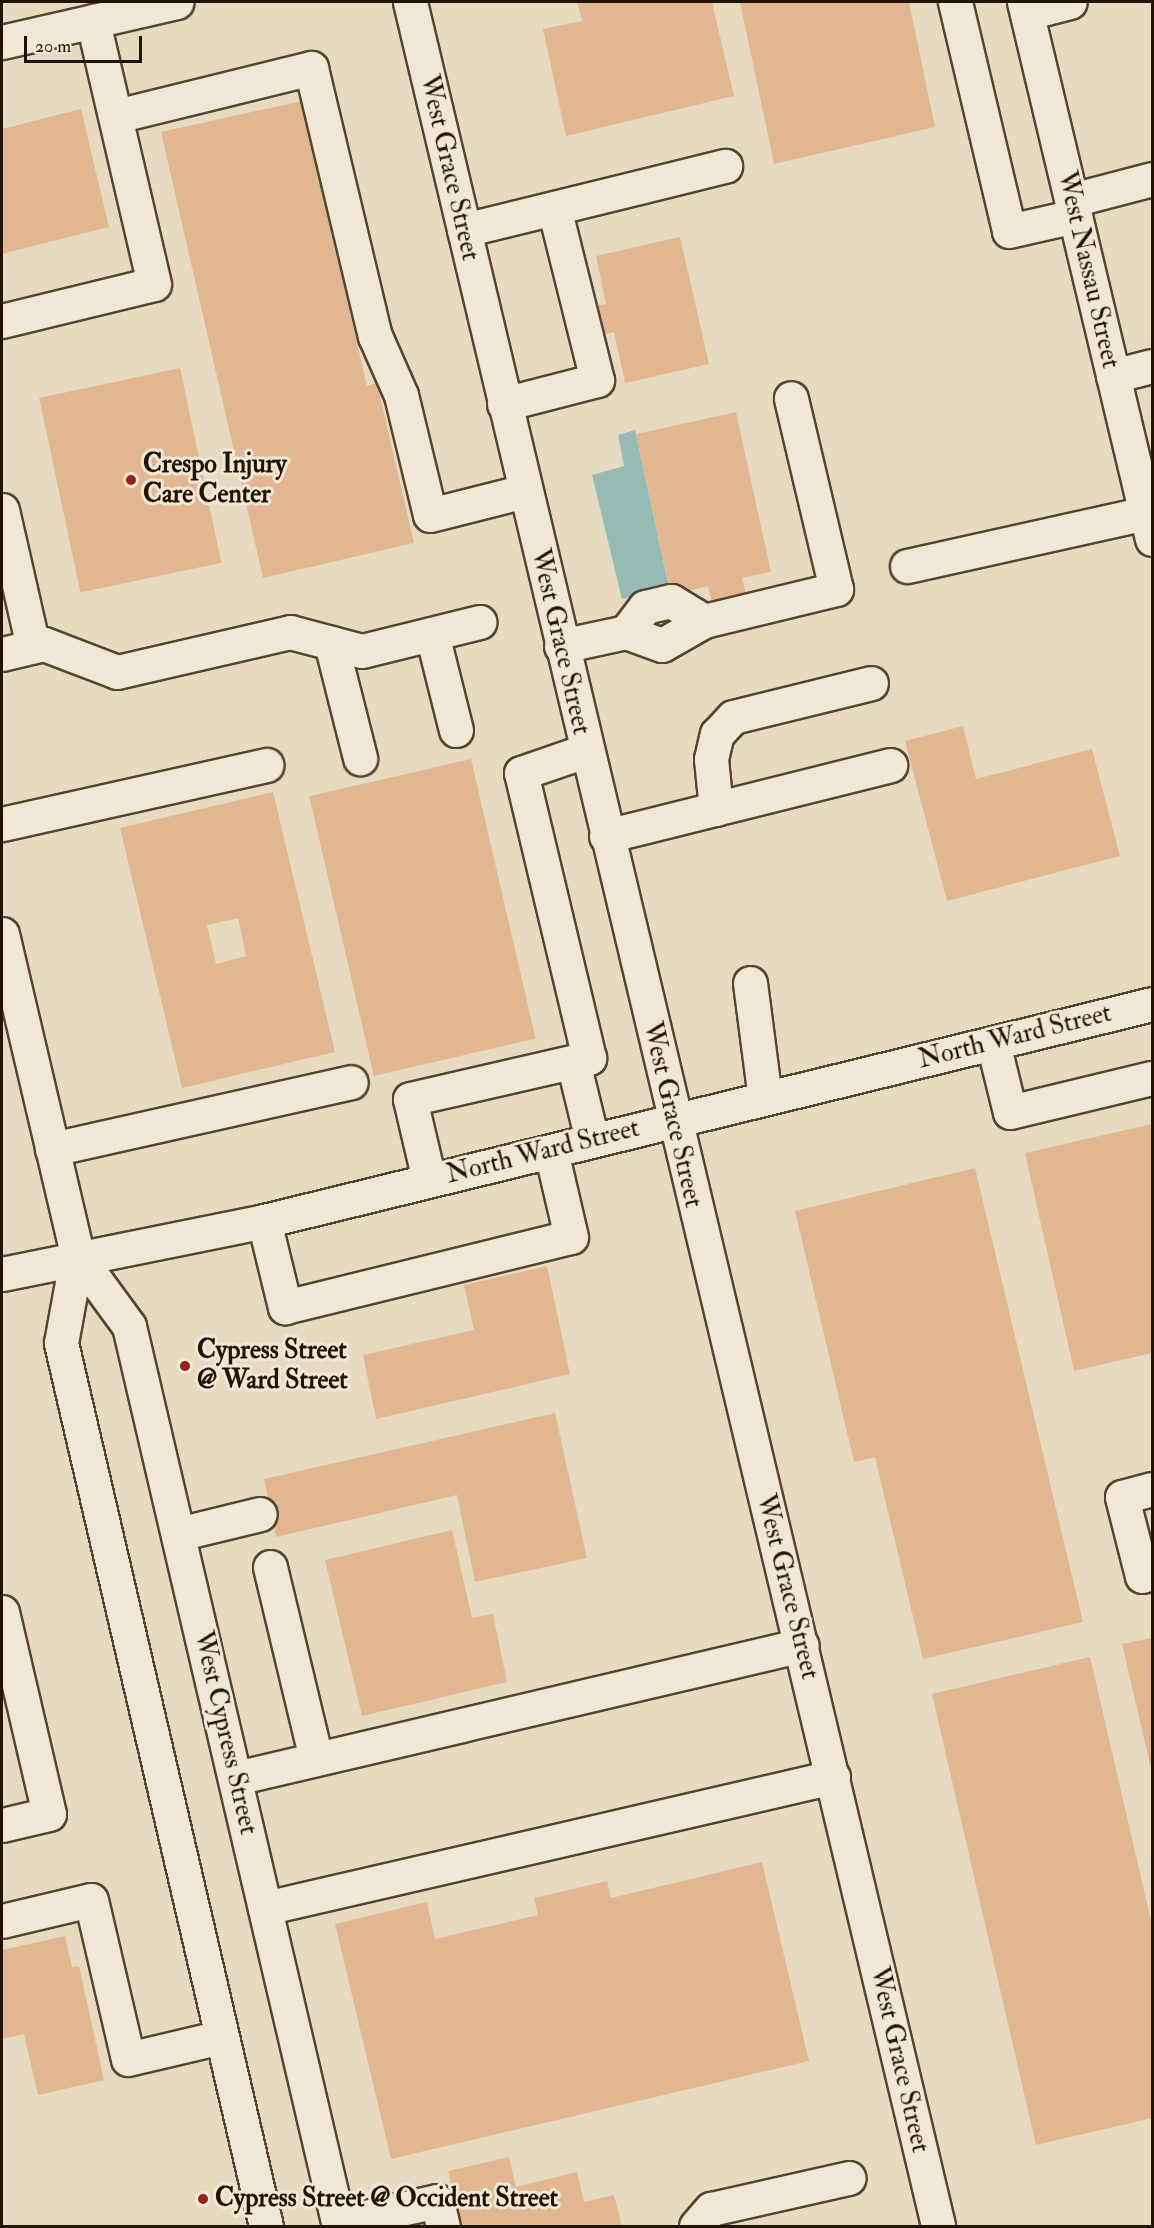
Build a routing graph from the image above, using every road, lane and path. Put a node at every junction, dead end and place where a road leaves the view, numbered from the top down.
1 (176, 2) edge
2 (410, 2) edge
3 (955, 2) edge
4 (1070, 2) edge
5 (1026, 7) edge
6 (93, 21) junction
7 (2, 42) edge
8 (116, 116) junction
9 (725, 166) dead end
10 (1152, 179) edge
11 (554, 208) junction
12 (1073, 208) junction
13 (464, 230) junction
14 (2, 321) edge
15 (1152, 366) edge
16 (1113, 376) junction
17 (791, 398) dead end
18 (504, 404) junction
19 (525, 491) junction
20 (1147, 503) edge
21 (2, 510) edge
22 (907, 566) dead end
23 (479, 622) dead end
24 (432, 634) junction
25 (331, 643) junction
26 (561, 646) junction
27 (33, 647) junction
28 (2, 654) edge
29 (871, 682) dead end
30 (456, 730) dead end
31 (585, 751) junction
32 (360, 758) dead end
33 (267, 765) dead end
34 (890, 765) dead end
35 (716, 809) junction
36 (2, 824) edge
37 (606, 836) junction
38 (2, 934) edge
39 (750, 983) dead end
40 (1152, 1004) edge
41 (993, 1043) junction
42 (573, 1062) junction
43 (1152, 1078) edge
44 (351, 1082) dead end
45 (765, 1098) junction
46 (672, 1121) junction
47 (592, 1140) junction
48 (52, 1149) junction
49 (551, 1151) junction
50 (429, 1180) junction
51 (264, 1221) junction
52 (77, 1256) junction
53 (2, 1274) edge
54 (1152, 1490) edge
55 (260, 1514) dead end
56 (178, 1534) junction
57 (270, 1567) dead end
58 (1152, 1573) edge
59 (2, 1612) edge
60 (802, 1645) junction
61 (316, 1759) junction
62 (832, 1777) junction
63 (236, 1778) junction
64 (2, 1825) edge
65 (265, 1908) junction
66 (2, 1921) edge
67 (221, 2037) junction
68 (849, 2178) dead end
69 (338, 2225) edge
70 (266, 2226) edge
71 (443, 2226) edge
72 (696, 2226) edge
73 (938, 2226) edge

1 - 6 street
2 - 13 street, West Grace Street
3 - 12 street
4 - 5 street
5 - 12 street, West Nassau Street
6 - 7 street
6 - 8 street
8 - 14 street
8 - 19 street
9 - 11 street
10 - 12 street
11 - 13 street
11 - 18 street
12 - 16 street, West Nassau Street
13 - 18 street, West Grace Street
15 - 16 street
16 - 20 street, West Nassau Street
17 - 26 street
18 - 19 street, West Grace Street
19 - 26 street, West Grace Street
20 - 22 street
21 - 27 street
23 - 24 street
24 - 25 street
24 - 30 street
25 - 27 street
25 - 32 street
26 - 31 street, West Grace Street
27 - 28 street
29 - 35 street
31 - 37 street, West Grace Street
31 - 42 street
33 - 36 street
34 - 35 street
35 - 37 street
37 - 46 street, West Grace Street
38 - 48 street, West Cypress Street
39 - 45 street
40 - 41 street, North Ward Street
41 - 43 street
41 - 45 street, North Ward Street
42 - 47 street
42 - 50 street
44 - 48 street
45 - 46 street, North Ward Street
46 - 47 street, North Ward Street
46 - 60 street, West Grace Street
47 - 49 street, North Ward Street
48 - 52 street, West Cypress Street
49 - 50 street, North Ward Street
49 - 51 street
50 - 51 street, North Ward Street
51 - 52 street, North Ward Street
52 - 53 street, North Ward Street
52 - 56 street, West Cypress Street
52 - 67 street, West Cypress Street
54 - 58 street
55 - 56 street
56 - 63 street, West Cypress Street
57 - 61 street
59 - 64 street
60 - 61 street
60 - 62 street, West Grace Street
61 - 63 street
62 - 65 street
62 - 73 street, West Grace Street
63 - 65 street, West Cypress Street
65 - 69 street, West Cypress Street
66 - 67 street
67 - 70 street, West Cypress Street
68 - 72 street
69 - 71 street

